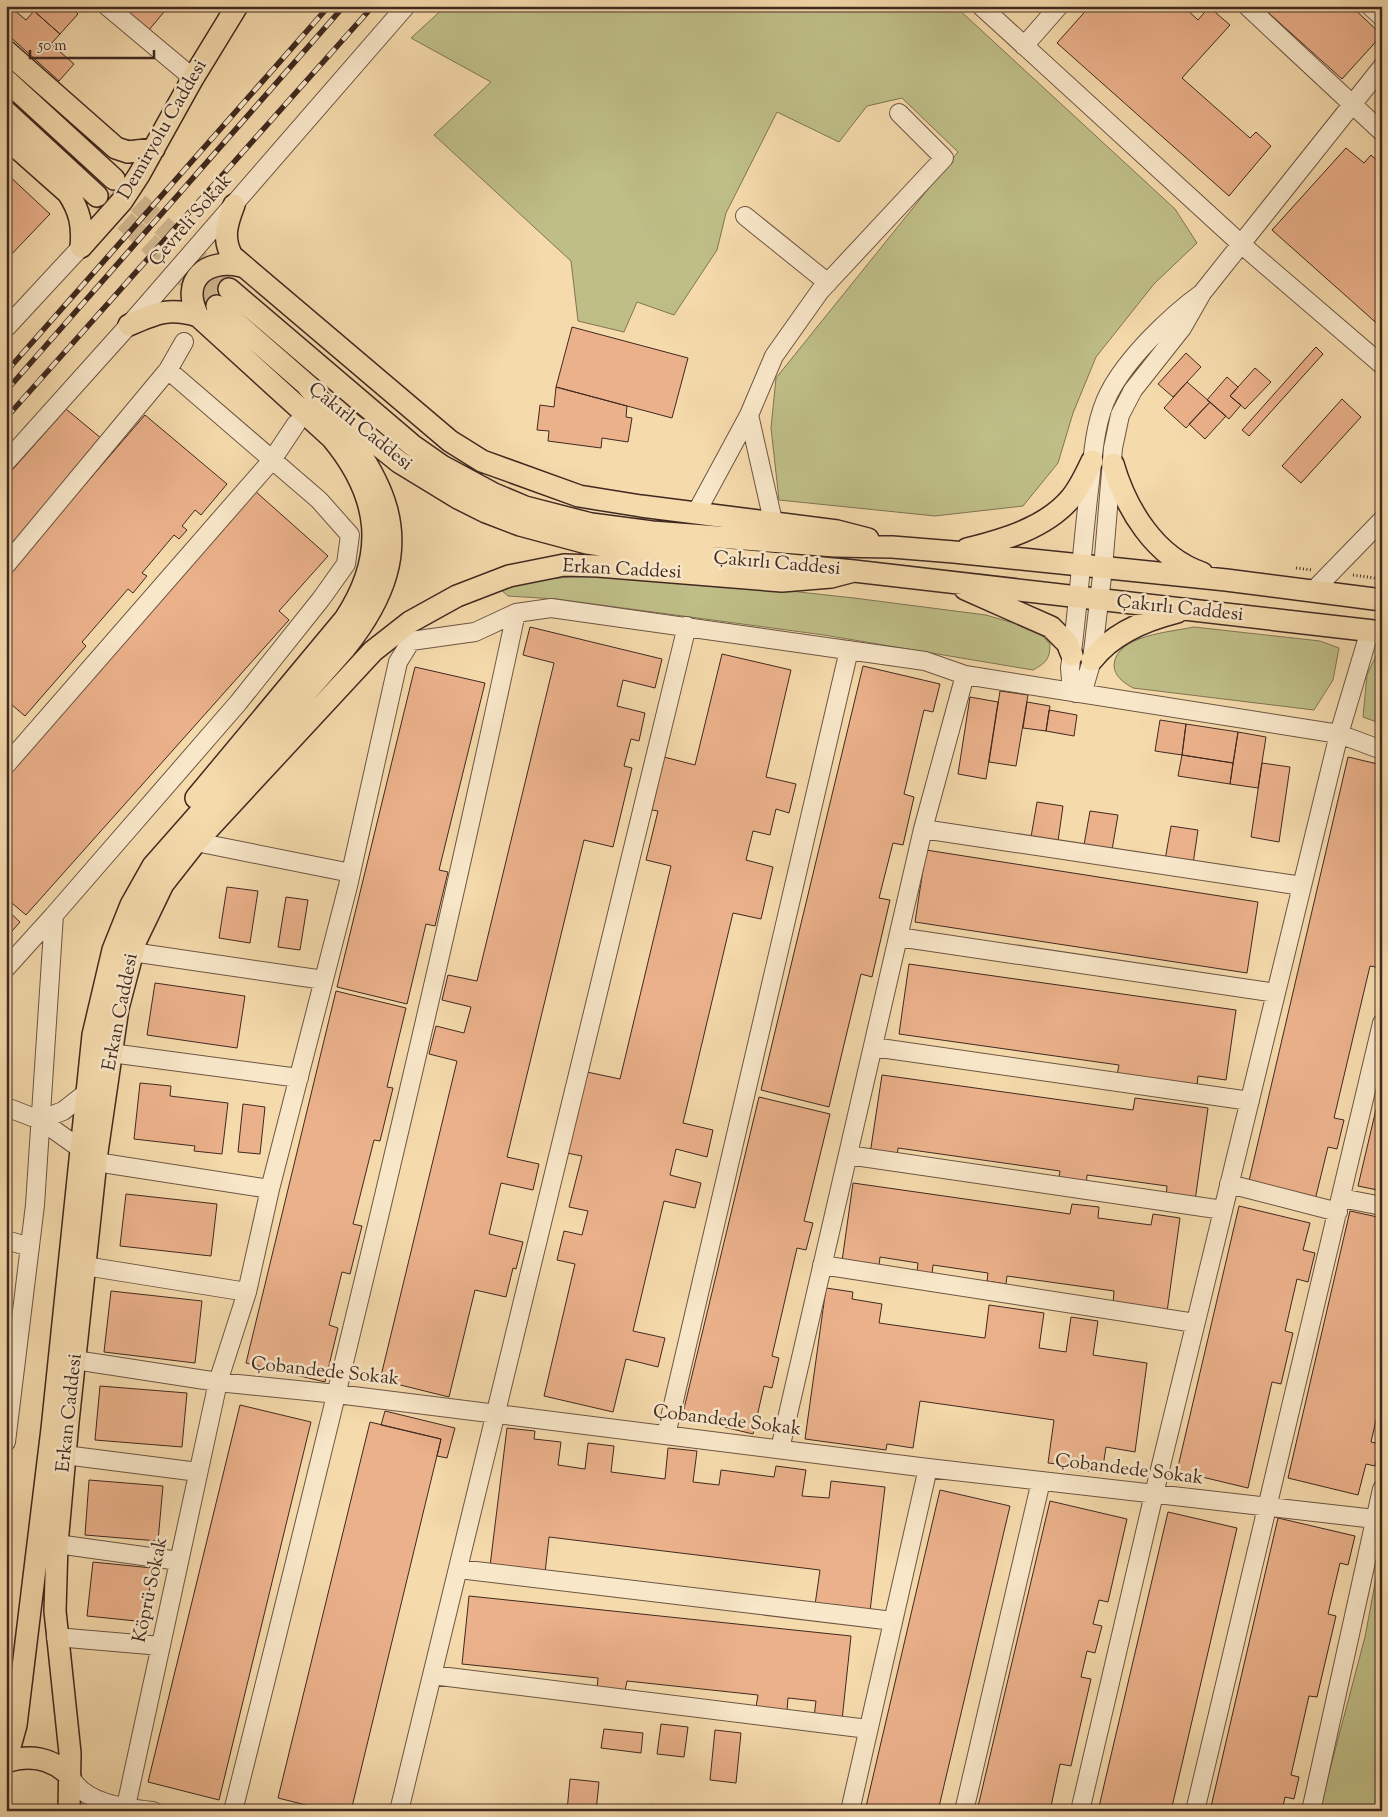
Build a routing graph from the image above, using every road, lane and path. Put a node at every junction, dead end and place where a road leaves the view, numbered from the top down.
1 (107, 6) edge
2 (237, 6) edge
3 (406, 6) edge
4 (981, 6) edge
5 (1059, 6) edge
6 (1247, 6) edge
7 (1370, 6) edge
8 (1382, 16) edge
9 (1024, 46) junction
10 (6, 51) edge
11 (1382, 67) edge
12 (193, 78) junction
13 (6, 80) edge
14 (1350, 103) junction
15 (6, 112) edge
16 (899, 113) dead end
17 (1382, 132) edge
18 (6, 138) edge
19 (154, 149) junction
20 (114, 179) tunnel mouth
21 (97, 196) tunnel mouth
22 (234, 205) junction
23 (744, 216) dead end
24 (1241, 244) junction
25 (81, 247) junction
26 (241, 266) junction
27 (828, 283) junction
28 (215, 304) junction
29 (129, 324) junction
30 (6, 328) edge
31 (184, 342) dead end
32 (1382, 364) edge
33 (168, 370) junction
34 (305, 383) junction
35 (749, 415) junction
36 (296, 424) dead end
37 (272, 460) junction
38 (6, 462) edge
39 (1102, 463) junction
40 (696, 513) junction
41 (1382, 520) edge
42 (772, 521) junction
43 (892, 547) junction
44 (954, 552) junction
45 (6, 565) edge
46 (1080, 565) junction
47 (1103, 568) junction
48 (1295, 568) dead end
49 (854, 571) junction
50 (1334, 572) junction
51 (1382, 579) edge
52 (1226, 580) junction
53 (953, 582) junction
54 (1314, 590) junction
55 (1076, 597) junction
56 (1100, 600) junction
57 (1382, 600) edge
58 (1186, 610) junction
59 (516, 613) junction
60 (687, 626) junction
61 (1376, 631) edge
62 (849, 650) junction
63 (1082, 658) junction
64 (965, 675) junction
65 (1076, 693) junction
66 (1339, 734) junction
67 (1382, 750) edge
68 (6, 765) edge
69 (923, 829) junction
70 (196, 842) junction
71 (153, 866) junction
72 (351, 873) junction
73 (1302, 886) junction
74 (54, 915) junction
75 (898, 937) junction
76 (132, 952) junction
77 (6, 968) edge
78 (324, 980) junction
79 (1276, 992) junction
80 (1382, 1024) edge
81 (873, 1046) junction
82 (112, 1053) junction
83 (299, 1078) junction
84 (86, 1093) junction
85 (1250, 1101) junction
86 (6, 1107) edge
87 (40, 1120) junction
88 (88, 1155) junction
89 (848, 1155) junction
90 (1229, 1184) junction
91 (270, 1189) junction
92 (1339, 1205) junction
93 (1382, 1206) edge
94 (1223, 1210) junction
95 (6, 1240) edge
96 (30, 1247) junction
97 (822, 1265) junction
98 (85, 1266) junction
99 (247, 1292) junction
100 (1195, 1323) junction
101 (75, 1360) junction
102 (10, 1371) edge
103 (218, 1382) junction
104 (337, 1394) junction
105 (497, 1414) junction
106 (666, 1435) junction
107 (6, 1442) edge
108 (780, 1449) junction
109 (65, 1455) junction
110 (928, 1468) junction
111 (198, 1472) junction
112 (1041, 1481) junction
113 (1382, 1489) edge
114 (1154, 1494) junction
115 (1269, 1507) junction
116 (1375, 1520) junction
117 (57, 1544) junction
118 (179, 1561) junction
119 (458, 1568) junction
120 (893, 1621) junction
121 (56, 1637) junction
122 (161, 1646) junction
123 (432, 1675) junction
124 (868, 1729) junction
125 (6, 1761) edge
126 (70, 1776) junction
127 (123, 1810) edge
128 (69, 1811) edge
129 (153, 1811) edge
130 (234, 1811) edge
131 (399, 1811) edge
132 (850, 1811) edge
133 (964, 1811) edge
134 (1080, 1811) edge
135 (1195, 1811) edge
136 (1311, 1811) edge

1 - 12 street
2 - 12 main road, Demiryolu Caddesi
3 - 22 street, Çevreli Sokak
4 - 9 street
5 - 9 street
6 - 14 street
7 - 8 street
9 - 24 street
10 - 19 main road
11 - 14 street
12 - 19 main road, Demiryolu Caddesi
13 - 20 main road
14 - 17 street
14 - 24 street
15 - 21 main road
16 - 27 street
18 - 25 main road
19 - 25 main road, Demiryolu Caddesi
22 - 26 main road
22 - 29 street, Çevreli Sokak
23 - 27 street
24 - 32 street
24 - 39 street
25 - 30 street
26 - 28 main road
26 - 40 main road
27 - 35 street
28 - 29 main road
28 - 34 main road, Çakırlı Caddesi
28 - 43 main road, Çakırlı Caddesi
28 - 71 main road
29 - 38 street, Çevreli Sokak
31 - 33 street
33 - 37 street
33 - 45 street
34 - 49 main road, Çakırlı Caddesi
34 - 71 main road, Erkan Caddesi
35 - 40 street
35 - 42 street
36 - 37 street
37 - 68 street
37 - 74 street
39 - 44 main road
39 - 46 street
39 - 47 street
39 - 52 main road
40 - 42 main road
41 - 50 street
42 - 43 main road
43 - 44 main road, Çakırlı Caddesi
44 - 46 main road, Çakırlı Caddesi
46 - 47 main road, Çakırlı Caddesi
46 - 55 street
47 - 52 main road, Çakırlı Caddesi
47 - 56 street
48 - 50 path
49 - 53 main road, Çakırlı Caddesi
49 - 70 main road, Erkan Caddesi
50 - 51 path
50 - 54 street
52 - 54 main road, Çakırlı Caddesi
53 - 55 main road, Çakırlı Caddesi
53 - 63 main road
54 - 57 main road, Çakırlı Caddesi
55 - 56 main road, Çakırlı Caddesi
55 - 63 street
56 - 58 main road, Çakırlı Caddesi
56 - 63 street
58 - 61 main road, Çakırlı Caddesi
58 - 63 main road
59 - 60 street
59 - 72 street, Köprü Sokak
59 - 104 street
60 - 62 street
60 - 105 street
61 - 66 street
62 - 64 street
62 - 106 street
63 - 65 street
64 - 65 street
64 - 69 street
65 - 66 street
66 - 67 street
66 - 73 street
69 - 73 street
69 - 75 street
70 - 72 street
70 - 76 main road, Erkan Caddesi
71 - 84 main road, Erkan Caddesi
72 - 78 street, Köprü Sokak
73 - 79 street
74 - 77 street
74 - 87 street
75 - 79 street
75 - 81 street
76 - 78 street
76 - 82 main road, Erkan Caddesi
78 - 83 street, Köprü Sokak
79 - 85 street
80 - 92 street
81 - 85 street
81 - 89 street
82 - 83 street
82 - 88 main road, Erkan Caddesi
83 - 91 street, Köprü Sokak
84 - 87 street
84 - 88 main road, Erkan Caddesi
85 - 90 street
86 - 87 street
87 - 88 street
87 - 96 street
88 - 91 street
88 - 98 main road, Erkan Caddesi
88 - 125 main road, Erkan Caddesi
89 - 94 street
89 - 97 street
90 - 92 street
90 - 94 street
91 - 99 street, Köprü Sokak
92 - 93 street
92 - 115 street
94 - 100 street
95 - 96 street
96 - 102 street
97 - 100 street
97 - 108 street
98 - 99 street
98 - 101 main road, Erkan Caddesi
99 - 103 street, Köprü Sokak
100 - 114 street
101 - 103 street, Çobandede Sokak
101 - 109 main road, Erkan Caddesi
102 - 107 street
103 - 104 street, Çobandede Sokak
103 - 111 street, Köprü Sokak
104 - 105 street, Çobandede Sokak
104 - 130 street
105 - 106 street, Çobandede Sokak
105 - 119 street
106 - 108 street, Çobandede Sokak
108 - 110 street, Çobandede Sokak
109 - 111 street
109 - 117 main road, Erkan Caddesi
110 - 112 street, Çobandede Sokak
110 - 120 street
111 - 118 street, Köprü Sokak
112 - 114 street, Çobandede Sokak
112 - 133 street
113 - 116 street
114 - 115 street, Çobandede Sokak
114 - 134 street
115 - 116 street, Çobandede Sokak
115 - 135 street
116 - 136 street
117 - 118 street
117 - 121 main road, Erkan Caddesi
118 - 122 street, Köprü Sokak
119 - 120 street
119 - 123 street
120 - 124 street
121 - 122 street
121 - 126 main road, Erkan Caddesi
122 - 127 street, Köprü Sokak
123 - 124 street
123 - 131 street
124 - 132 street
125 - 126 main road
126 - 127 street
126 - 128 main road, Erkan Caddesi
127 - 129 street

